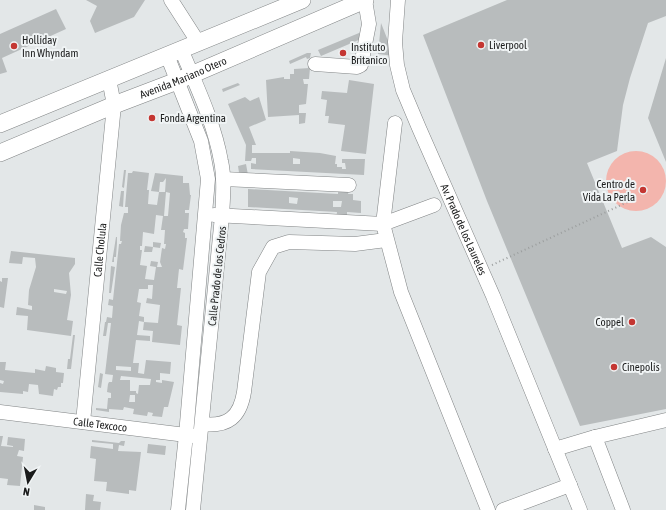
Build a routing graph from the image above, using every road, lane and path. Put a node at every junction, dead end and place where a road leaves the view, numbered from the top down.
1 (171, 0) edge
2 (302, 0) edge
3 (365, 0) edge
4 (398, 0) edge
5 (198, 42) junction
6 (174, 52) junction
7 (315, 64) dead end
8 (109, 78) junction
9 (184, 78) junction
10 (114, 105) junction
11 (396, 123) dead end
12 (0, 124) edge
13 (0, 153) edge
14 (223, 179) junction
15 (349, 185) dead end
16 (632, 200) dead end
17 (434, 205) dead end
18 (206, 214) junction
19 (222, 216) junction
20 (382, 224) junction
21 (386, 240) junction
22 (482, 270) junction
23 (0, 412) edge
24 (666, 420) edge
25 (83, 422) junction
26 (201, 430) junction
27 (186, 435) junction
28 (595, 437) junction
29 (556, 451) junction
30 (570, 485) junction
31 (178, 510) edge
32 (193, 510) edge
33 (488, 510) edge
34 (503, 510) edge
35 (580, 510) edge
36 (623, 510) edge

1 - 5 street
2 - 5 main road
3 - 7 street
3 - 9 main road, Avenida Mariano Otero
4 - 22 street, Av. Prado de los Laureles
5 - 6 main road
6 - 8 main road
6 - 9 street, Calle Prado de los Cedros
8 - 10 street, Calle Cholula
8 - 12 main road
9 - 10 main road, Avenida Mariano Otero
9 - 14 street, Calle Prado de los Cedros
9 - 18 street, Calle Prado de los Cedros
10 - 13 main road, Avenida Mariano Otero
10 - 25 street, Calle Cholula
11 - 20 street
14 - 15 street
14 - 19 street, Calle Prado de los Cedros
16 - 22 path
17 - 20 street
18 - 19 street
18 - 27 street, Calle Prado de los Cedros
19 - 20 street
19 - 26 street, Calle Prado de los Cedros
20 - 21 street
21 - 26 street, Calle Texcoco
21 - 33 street
22 - 29 street, Av. Prado de los Laureles
23 - 25 street, Calle Texcoco
24 - 28 street
25 - 27 street, Calle Texcoco
26 - 27 street, Calle Texcoco
26 - 32 street, Calle Prado de los Cedros
27 - 31 street, Calle Prado de los Cedros
28 - 29 street
28 - 36 street
29 - 30 street, Av. Prado de los Laureles
30 - 34 street
30 - 35 street, Av. Prado de los Laureles

